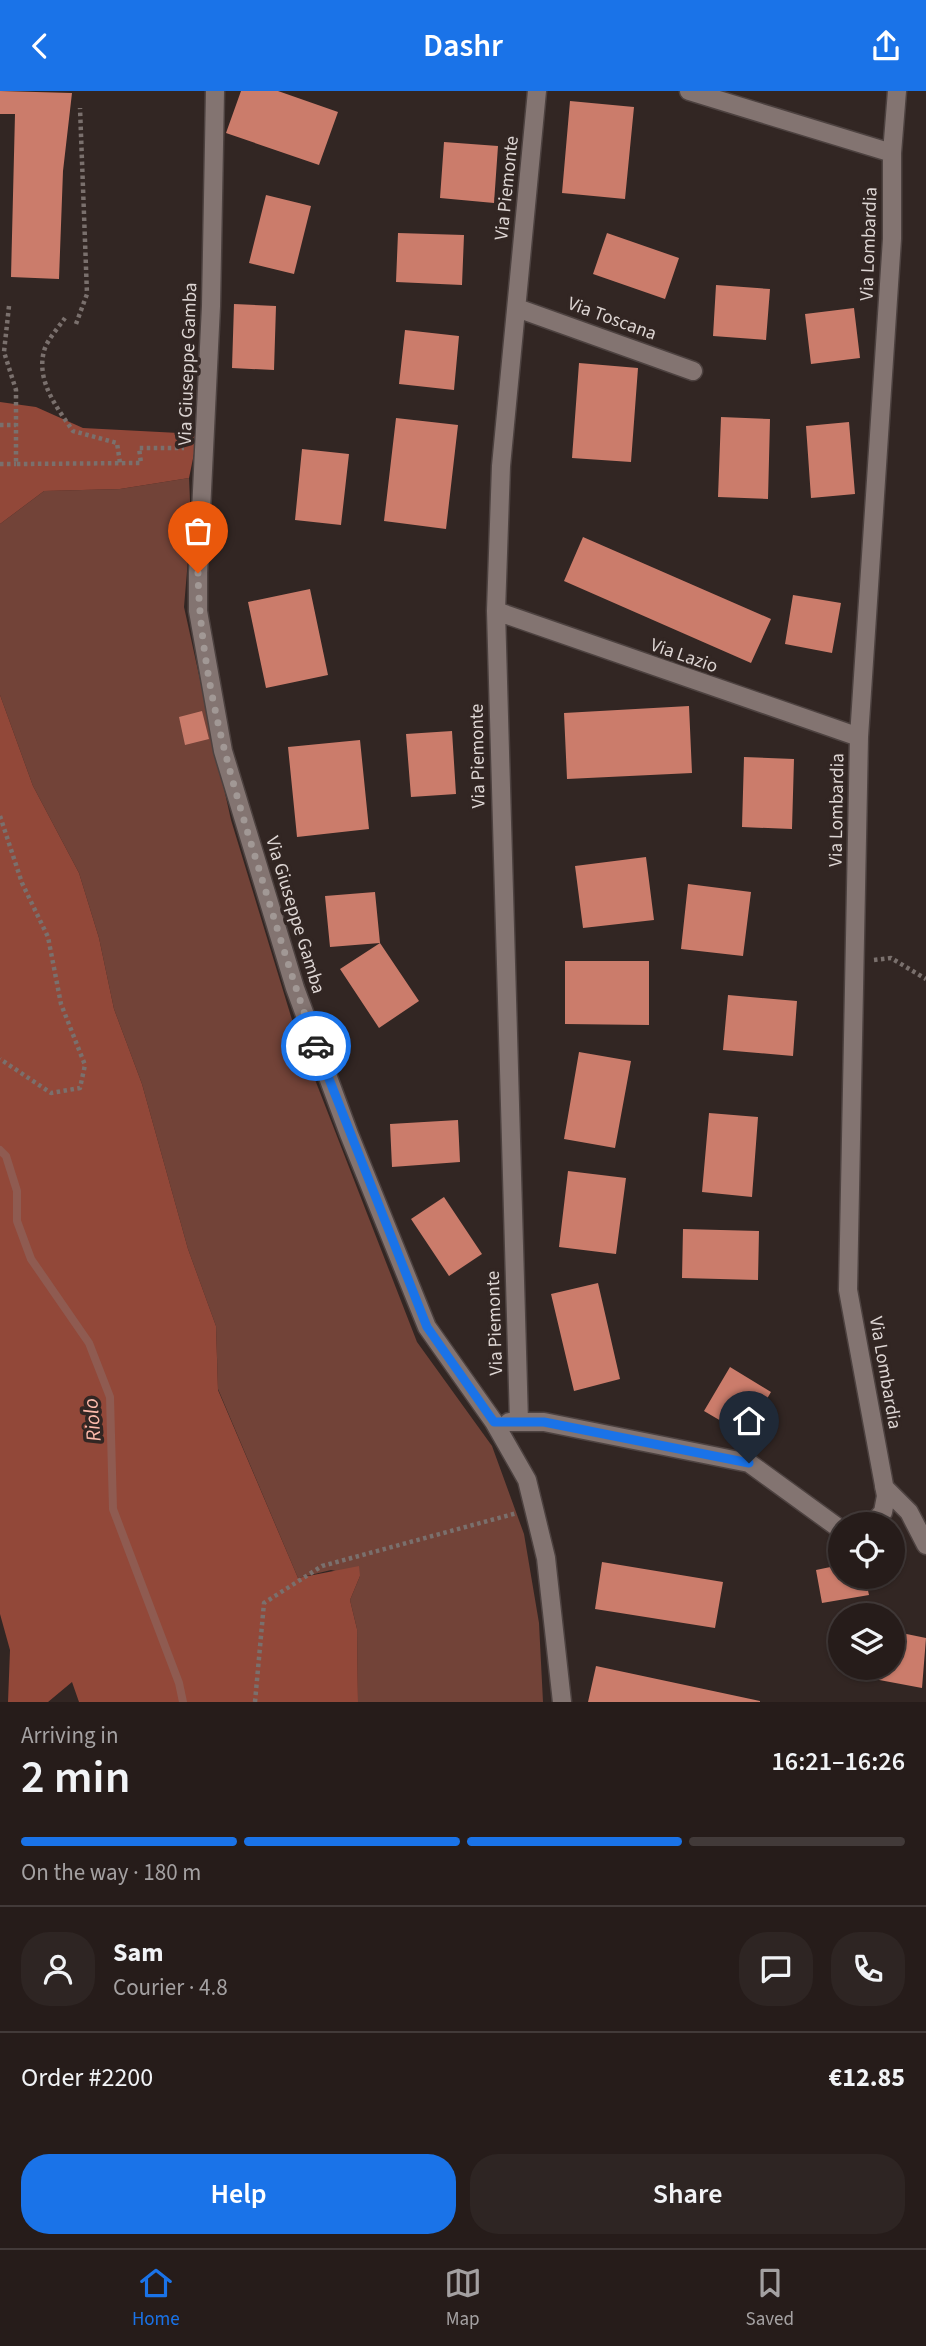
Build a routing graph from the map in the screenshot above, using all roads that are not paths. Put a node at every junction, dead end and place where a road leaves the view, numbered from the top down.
1 (215, 91) edge
2 (537, 91) edge
3 (689, 91) edge
4 (897, 91) edge
5 (892, 153) junction
6 (517, 308) junction
7 (693, 371) dead end
8 (496, 611) junction
9 (859, 737) junction
10 (494, 1422) junction
11 (519, 1422) junction
12 (884, 1487) junction
13 (883, 1512) edge
14 (828, 1520) edge
15 (926, 1545) edge
16 (562, 1702) edge

1 - 10 street, Via Giuseppe Gamba
2 - 6 street, Via Piemonte
3 - 5 street
4 - 5 street, Via Lombardia
5 - 9 street, Via Lombardia
6 - 7 street, Via Toscana
6 - 8 street, Via Piemonte
8 - 9 street, Via Lazio
8 - 11 street, Via Piemonte
9 - 12 street, Via Lombardia
10 - 11 street
10 - 16 street, Via Giuseppe Gamba
11 - 14 street
12 - 13 street, Via Lombardia
12 - 15 street

